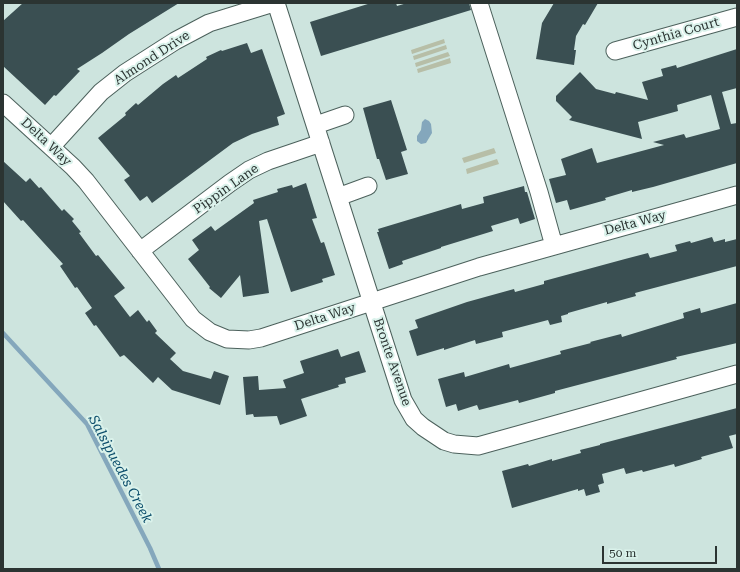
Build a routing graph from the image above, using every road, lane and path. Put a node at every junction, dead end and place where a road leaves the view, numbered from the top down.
1 (275, 3) edge
2 (479, 3) edge
3 (737, 17) edge
4 (615, 52) dead end
5 (3, 103) edge
6 (345, 115) dead end
7 (316, 125) junction
8 (321, 143) junction
9 (51, 147) junction
10 (368, 186) dead end
11 (737, 195) edge
12 (338, 197) junction
13 (554, 246) junction
14 (140, 251) junction
15 (372, 302) junction
16 (737, 374) edge

1 - 7 street, Bronte Avenue
1 - 9 street, Almond Drive
2 - 13 street
3 - 4 street, Cynthia Court
5 - 9 street, Delta Way
6 - 7 street
7 - 8 street, Bronte Avenue
8 - 12 street, Bronte Avenue
8 - 14 street, Pippin Lane
9 - 14 street, Delta Way
10 - 12 street
11 - 13 street, Delta Way
12 - 15 street, Bronte Avenue
13 - 15 street, Delta Way
14 - 15 street, Delta Way
15 - 16 street, Bronte Avenue

